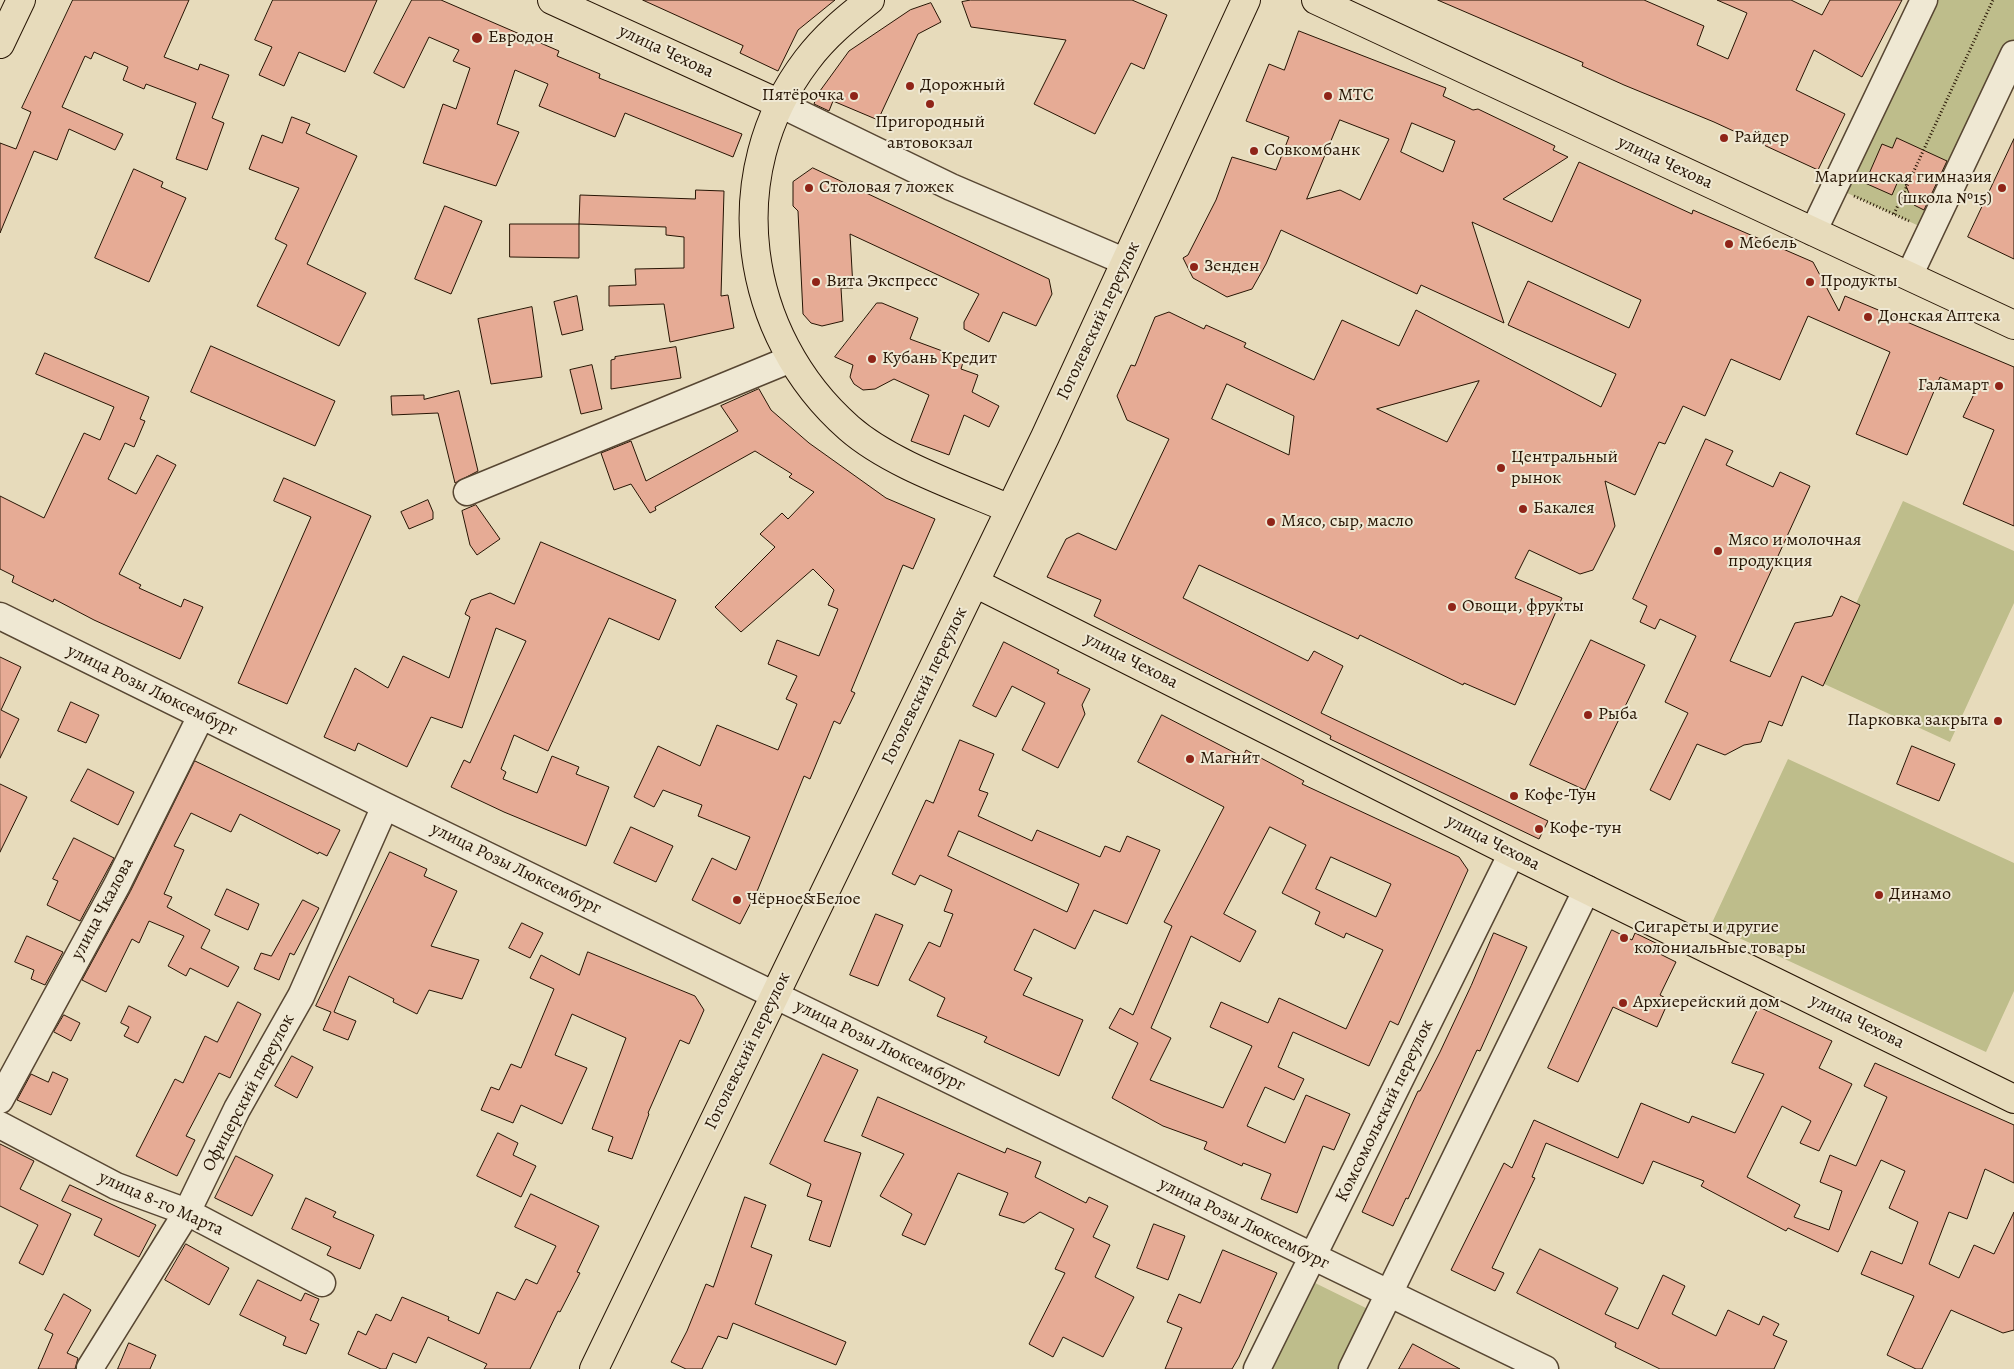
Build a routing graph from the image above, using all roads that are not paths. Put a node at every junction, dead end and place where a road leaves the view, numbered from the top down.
1 (21, 0) edge
2 (552, 0) edge
3 (870, 0) edge
4 (1316, 0) edge
5 (1924, 0) edge
6 (1240, 2) edge
7 (0, 44) edge
8 (2014, 54) edge
9 (780, 104) junction
10 (1813, 232) junction
11 (1126, 262) junction
12 (1909, 276) junction
13 (2014, 325) edge
14 (791, 359) junction
15 (467, 492) dead end
16 (1010, 509) junction
17 (975, 583) junction
18 (0, 616) edge
19 (201, 716) junction
20 (385, 806) junction
21 (1512, 853) junction
22 (1587, 889) junction
23 (776, 995) junction
24 (2014, 1099) edge
25 (0, 1100) edge
26 (0, 1126) edge
27 (186, 1212) junction
28 (1312, 1257) junction
29 (322, 1283) dead end
30 (1388, 1294) junction
31 (90, 1368) dead end
32 (594, 1369) edge
33 (1257, 1369) edge
34 (1352, 1369) edge
35 (1545, 1369) edge

1 - 7 main road
2 - 9 main road, улица Чехова
3 - 9 main road
4 - 10 main road, улица Чехова
5 - 10 street
6 - 11 main road, Гоголевский переулок
8 - 12 street
9 - 11 street
9 - 14 main road
10 - 12 main road, улица Чехова
11 - 16 main road, Гоголевский переулок
12 - 13 main road, улица Чехова
14 - 15 street
14 - 16 main road
16 - 17 main road, Гоголевский переулок
17 - 21 main road, улица Чехова
17 - 23 main road, Гоголевский переулок
18 - 19 street, улица Розы Люксембург
19 - 20 street, улица Розы Люксембург
19 - 25 street, улица Чкалова
20 - 23 street, улица Розы Люксембург
20 - 27 street, Офицерский переулок
21 - 22 main road, улица Чехова
21 - 28 street, Комсомольский переулок
22 - 24 main road, улица Чехова
22 - 30 street
23 - 28 street, улица Розы Люксембург
23 - 32 main road, Гоголевский переулок
26 - 27 street, улица 8-го Марта
27 - 29 street, улица 8-го Марта
27 - 31 street, Офицерский переулок
28 - 30 street, улица Розы Люксембург
28 - 33 street, Комсомольский переулок
30 - 34 street
30 - 35 street, улица Розы Люксембург

